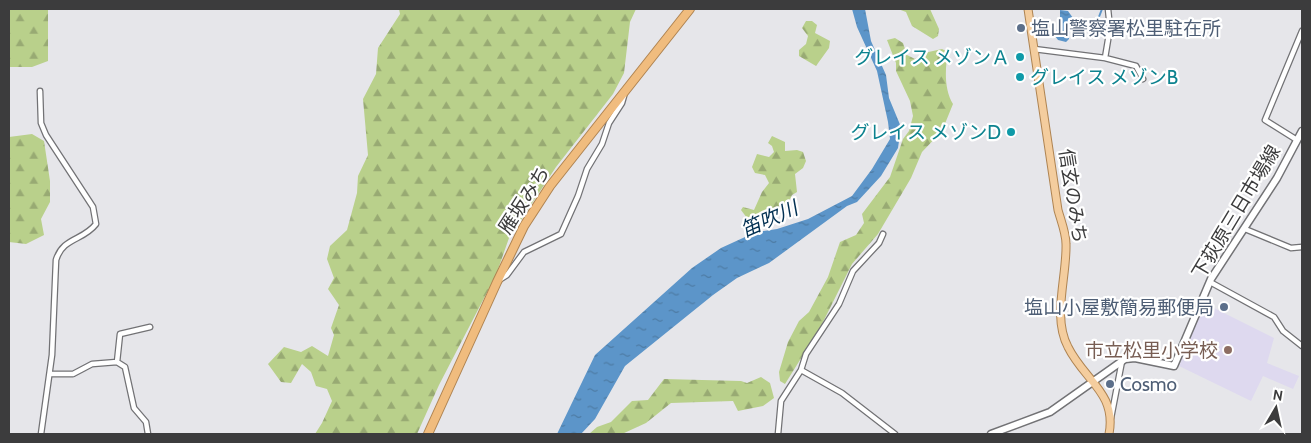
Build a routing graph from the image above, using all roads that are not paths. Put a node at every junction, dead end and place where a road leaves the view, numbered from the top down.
1 (690, 9) edge
2 (1028, 9) edge
3 (1108, 9) edge
4 (1302, 31) edge
5 (1034, 49) junction
6 (1105, 58) junction
7 (1143, 79) dead end
8 (40, 91) dead end
9 (624, 92) junction
10 (1301, 135) edge
11 (1245, 229) junction
12 (883, 234) dead end
13 (1302, 247) edge
14 (497, 282) junction
15 (1210, 282) junction
16 (150, 327) dead end
17 (1302, 346) edge
18 (1122, 361) junction
19 (117, 362) junction
20 (801, 370) junction
21 (50, 374) junction
22 (1092, 382) junction
23 (1111, 418) junction
24 (41, 434) edge
25 (148, 434) edge
26 (428, 434) edge
27 (778, 434) edge
28 (895, 434) edge
29 (991, 434) edge
30 (1109, 434) edge

1 - 9 highway, 雁坂みち
2 - 5 main road, 信玄のみち
3 - 6 street
4 - 10 street
5 - 6 street
5 - 22 main road, 信玄のみち
6 - 7 street
8 - 21 street
9 - 14 highway, 雁坂みち
9 - 14 street
10 - 11 main road, 下荻原三日市場線
11 - 13 street
11 - 15 main road, 下荻原三日市場線
12 - 20 street
14 - 26 highway, 雁坂みち
15 - 17 street
15 - 18 main road, 下荻原三日市場線
16 - 19 street
18 - 22 main road
18 - 23 street
19 - 21 street
19 - 25 street
20 - 27 street
20 - 28 street
21 - 24 street
22 - 23 main road, 信玄のみち
22 - 29 main road
23 - 30 main road, 信玄のみち

